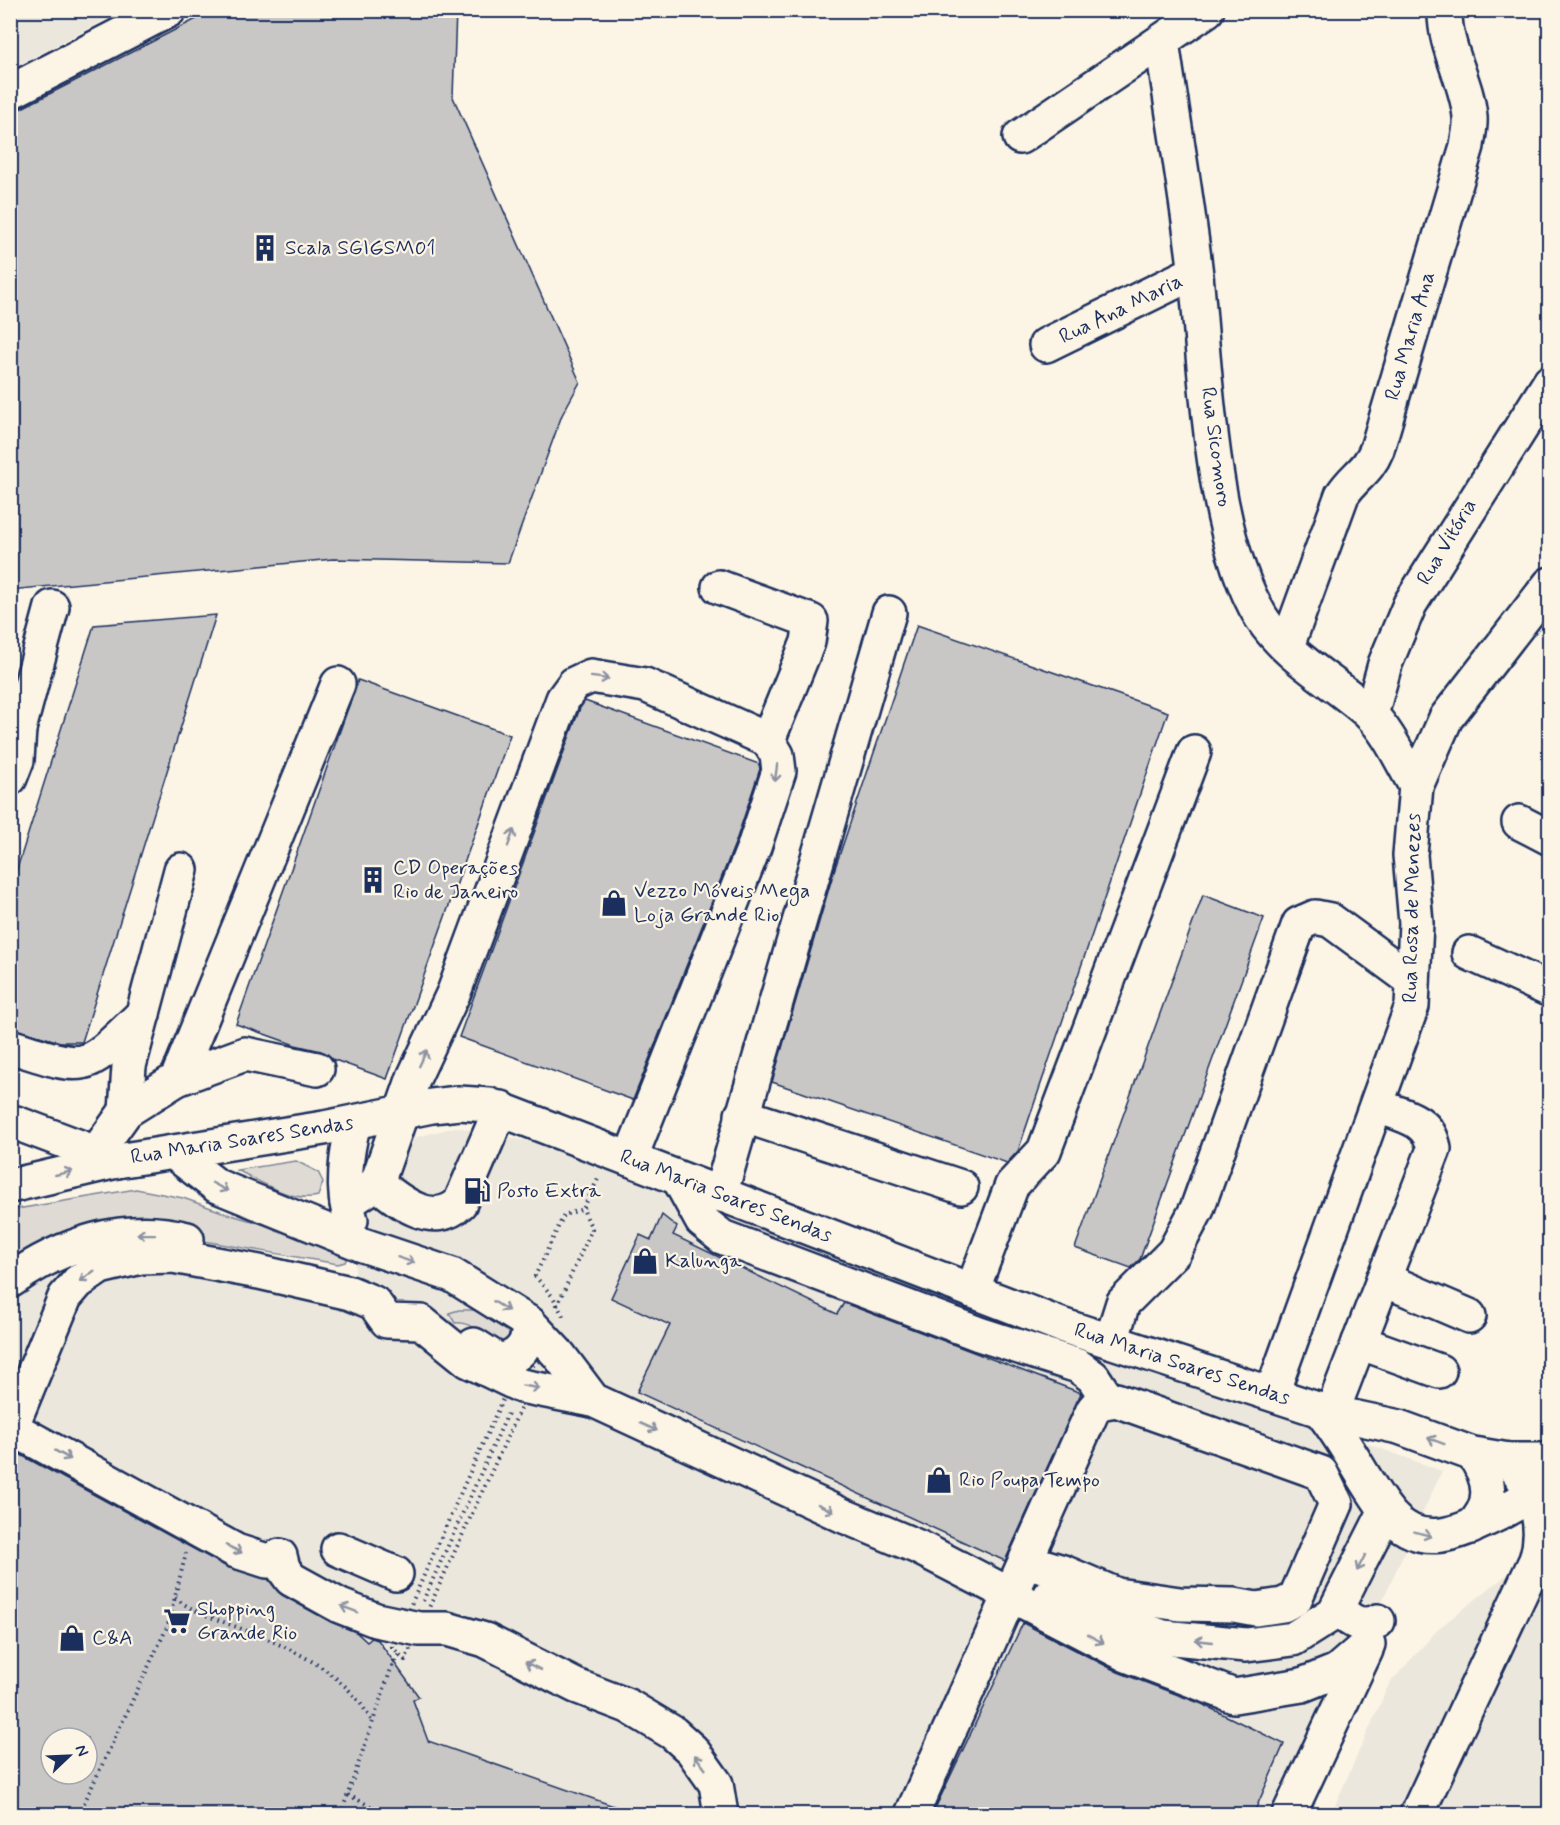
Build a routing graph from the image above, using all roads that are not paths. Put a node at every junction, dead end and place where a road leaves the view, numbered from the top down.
1 (169, 10) edge
2 (1207, 10) edge
3 (1445, 10) edge
4 (1162, 41) junction
5 (10, 92) edge
6 (1020, 137) dead end
7 (1195, 272) junction
8 (1046, 345) dead end
9 (1550, 382) edge
10 (1550, 584) edge
11 (719, 587) dead end
12 (52, 607) dead end
13 (889, 613) dead end
14 (1287, 646) junction
15 (338, 684) dead end
16 (1371, 715) junction
17 (15, 727) edge
18 (768, 740) junction
19 (1194, 752) dead end
20 (10, 778) edge
21 (1416, 786) junction
22 (1519, 822) dead end
23 (1550, 838) edge
24 (181, 870) dead end
25 (1469, 953) dead end
26 (1413, 981) junction
27 (1550, 990) edge
28 (143, 1014) junction
29 (10, 1046) edge
30 (317, 1069) dead end
31 (177, 1079) junction
32 (1377, 1106) junction
33 (501, 1108) junction
34 (126, 1111) junction
35 (401, 1112) junction
36 (742, 1115) junction
37 (13, 1121) edge
38 (339, 1125) junction
39 (173, 1152) junction
40 (620, 1155) junction
41 (106, 1157) junction
42 (679, 1179) junction
43 (376, 1183) junction
44 (10, 1185) edge
45 (961, 1187) dead end
46 (720, 1195) junction
47 (347, 1203) junction
48 (320, 1228) junction
49 (360, 1244) junction
50 (1383, 1279) junction
51 (10, 1281) edge
52 (972, 1291) junction
53 (1469, 1316) dead end
54 (530, 1323) junction
55 (1112, 1341) junction
56 (1359, 1342) junction
57 (1439, 1371) dead end
58 (1272, 1393) junction
59 (593, 1400) junction
60 (1108, 1401) junction
61 (1326, 1411) junction
62 (1399, 1427) junction
63 (11, 1428) edge
64 (1473, 1454) junction
65 (1509, 1460) junction
66 (1550, 1460) edge
67 (1367, 1482) junction
68 (1541, 1489) edge
69 (1386, 1510) junction
70 (1471, 1527) junction
71 (338, 1549) dead end
72 (396, 1574) dead end
73 (1019, 1579) junction
74 (1341, 1607) junction
75 (1373, 1633) junction
76 (1337, 1671) junction
77 (721, 1815) edge
78 (912, 1815) edge
79 (1289, 1815) edge
80 (1417, 1815) edge

1 - 5 street
2 - 4 street
3 - 14 street, Rua Maria Ana
4 - 6 street
4 - 7 street, Rua Sicomoro
7 - 8 street, Rua Ana Maria
7 - 14 street, Rua Sicomoro
9 - 16 street, Rua Vitória
10 - 21 street, Rua Rosa de Menezes
11 - 18 street
12 - 17 street
13 - 36 street
14 - 16 street, Rua Sicomoro
15 - 31 street
16 - 21 street, Rua Sicomoro
17 - 20 street
35 -> 18 street
18 -> 40 street
19 - 52 street
21 - 26 street, Rua Rosa de Menezes
22 - 23 street
24 - 28 street
25 - 27 street
26 - 32 street, Rua Rosa de Menezes
26 - 55 street
28 - 29 street
28 - 34 street
30 - 31 street
31 - 34 street
32 - 50 street
32 - 58 street, Rua Rosa de Menezes
33 - 35 street, Rua Maria Soares Sendas
33 - 40 street, Rua Maria Soares Sendas
33 - 43 street
34 - 41 street
35 - 38 street, Rua Maria Soares Sendas
35 - 43 street
36 - 45 street
36 - 46 street
37 - 41 street, Rua Maria Soares Sendas
37 - 44 street
38 - 39 street, Rua Maria Soares Sendas
38 - 47 street
38 - 48 street
39 - 41 street, Rua Maria Soares Sendas
39 -> 48 street
40 - 42 street, Rua Maria Soares Sendas
44 -> 41 street, Rua Maria Soares Sendas
42 - 46 street, Rua Maria Soares Sendas
42 - 60 street
43 - 47 street
46 - 52 street, Rua Maria Soares Sendas
47 - 49 street
48 - 49 street
49 -> 54 street
50 - 53 street
50 - 56 street
54 -> 51 street
52 - 55 street, Rua Maria Soares Sendas
54 - 59 street
55 - 58 street, Rua Maria Soares Sendas
56 - 57 street
56 - 61 street
58 - 61 street, Rua Maria Soares Sendas
59 -> 63 street
59 -> 73 street
60 - 73 street
60 - 73 street
61 - 62 street, Rua Maria Soares Sendas
61 - 67 street
64 -> 62 street, Rua Maria Soares Sendas
62 - 67 street
77 -> 63 street
64 - 65 street, Rua Maria Soares Sendas
64 - 70 street
65 - 66 street, Rua Maria Soares Sendas
65 - 68 street
67 - 69 street
68 - 70 street
68 - 80 street
69 -> 70 street
69 -> 74 street
71 - 72 street
74 -> 73 street
73 -> 76 street
73 - 78 street
74 - 75 street
74 - 76 street
75 - 76 street
75 - 79 street

